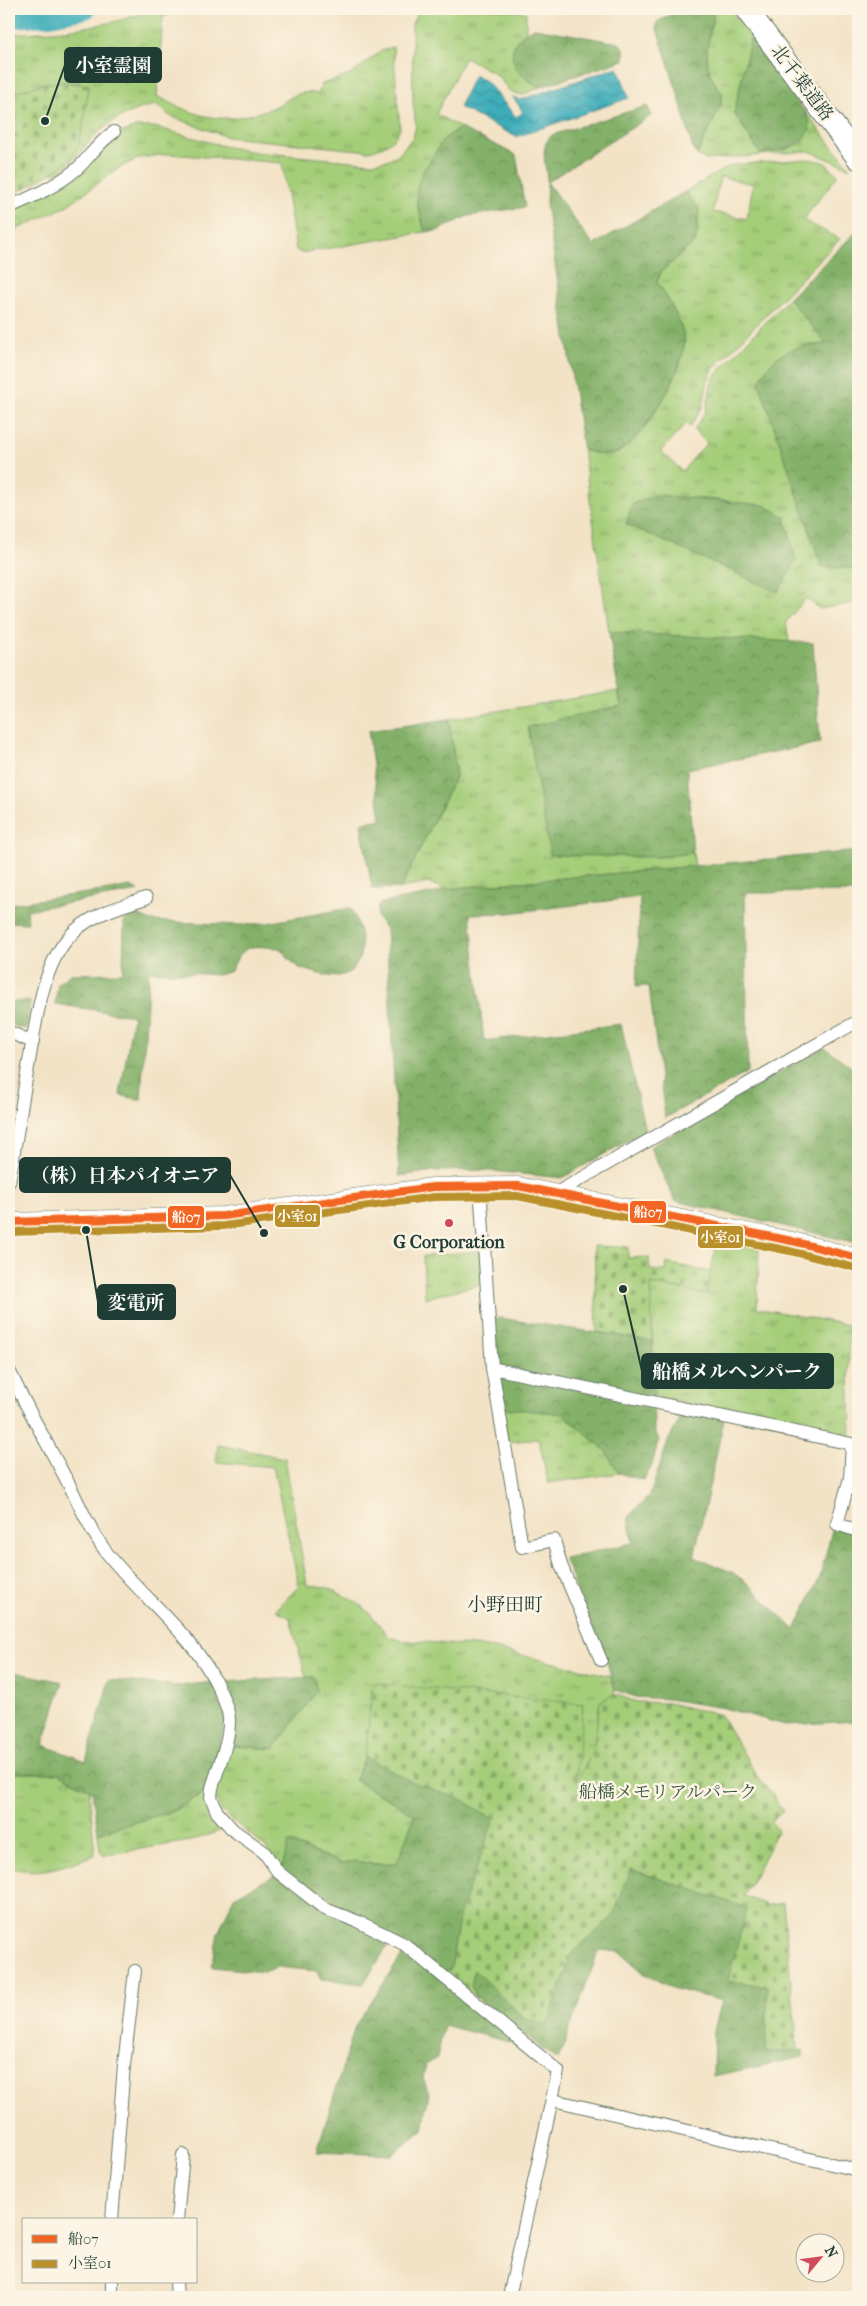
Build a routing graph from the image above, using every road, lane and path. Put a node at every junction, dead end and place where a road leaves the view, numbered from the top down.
1 (746, 9) edge
2 (114, 132) dead end
3 (858, 158) edge
4 (9, 207) edge
5 (146, 898) dead end
6 (858, 1021) edge
7 (9, 1032) edge
8 (33, 1042) junction
9 (9, 1182) edge
10 (480, 1185) junction
11 (558, 1192) junction
12 (9, 1222) edge
13 (858, 1258) edge
14 (492, 1368) junction
15 (9, 1370) edge
16 (858, 1531) edge
17 (601, 1660) dead end
18 (135, 1971) dead end
19 (553, 2100) junction
20 (183, 2155) dead end
21 (858, 2170) edge
22 (112, 2218) edge
23 (177, 2218) edge
24 (112, 2284) edge
25 (176, 2284) edge
26 (112, 2297) edge
27 (178, 2297) edge
28 (508, 2297) edge

1 - 3 highway, 北千葉道路
2 - 4 street
5 - 8 street
6 - 11 street
7 - 8 street
8 - 9 street
10 - 11 main road
10 - 12 main road
10 - 14 street
11 - 13 main road
14 - 16 street
14 - 17 street
15 - 19 street
18 - 22 street
19 - 21 street
19 - 28 street
20 - 23 street
24 - 26 street
25 - 27 street

